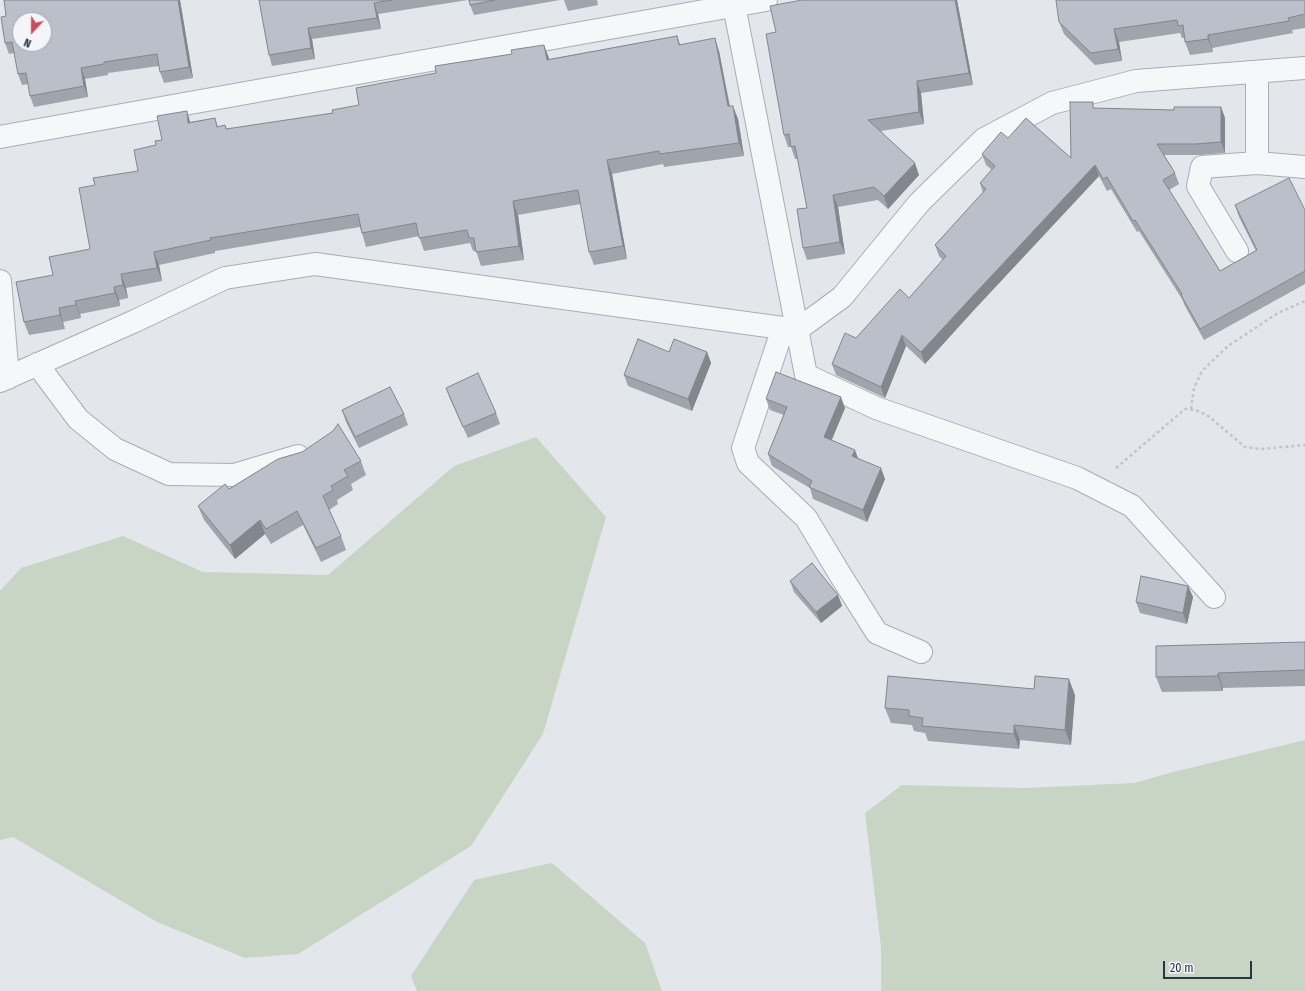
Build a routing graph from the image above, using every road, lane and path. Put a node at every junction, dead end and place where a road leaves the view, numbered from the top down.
1 (766, 0) edge
2 (734, 3) edge
3 (1305, 68) edge
4 (1257, 72) junction
5 (0, 138) edge
6 (1258, 163) junction
7 (1305, 167) edge
8 (1237, 251) dead end
9 (0, 281) edge
10 (1305, 301) edge
11 (790, 329) junction
12 (37, 364) junction
13 (4, 379) edge
14 (1191, 409) junction
15 (1305, 445) edge
16 (312, 447) edge
17 (1095, 486) junction
18 (1214, 597) dead end
19 (921, 652) dead end

1 - 2 street
2 - 5 street
2 - 11 street
3 - 4 street
4 - 6 street
4 - 11 street
6 - 7 street
6 - 8 street
9 - 13 street
10 - 14 path
11 - 12 street
11 - 17 street
11 - 19 street
12 - 13 street
12 - 16 street
14 - 15 path
14 - 17 path
17 - 18 street

